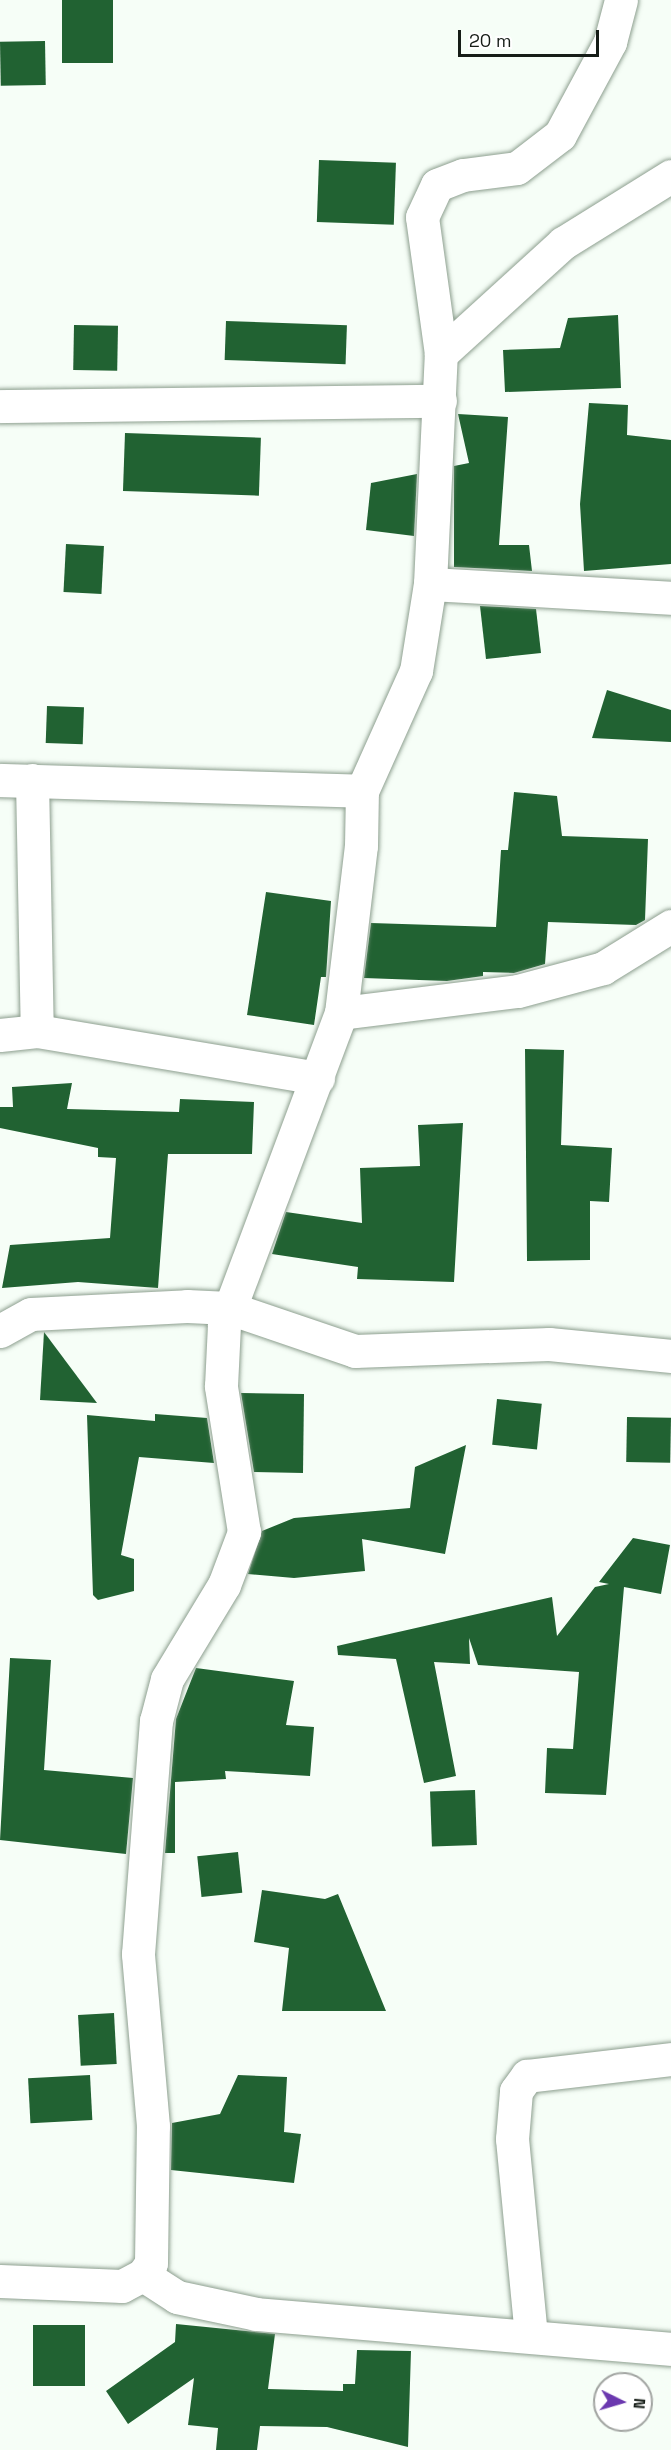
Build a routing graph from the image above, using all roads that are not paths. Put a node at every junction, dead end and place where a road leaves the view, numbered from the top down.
1 (621, 0) edge
2 (671, 176) edge
3 (441, 354) junction
4 (440, 401) junction
5 (0, 406) edge
6 (430, 584) junction
7 (671, 598) edge
8 (0, 780) edge
9 (32, 780) junction
10 (362, 790) junction
11 (671, 926) edge
12 (340, 1013) junction
13 (37, 1030) junction
14 (0, 1035) edge
15 (318, 1078) junction
16 (229, 1308) junction
17 (0, 1331) edge
18 (671, 1356) edge
19 (671, 2059) edge
20 (143, 2275) junction
21 (0, 2281) edge
22 (531, 2336) junction
23 (671, 2349) edge

1 - 3 street
2 - 3 street
3 - 4 street
4 - 5 street
4 - 6 street
6 - 7 street
6 - 10 street
8 - 9 street
9 - 10 street
9 - 13 street
10 - 12 street
11 - 12 street
12 - 15 street
13 - 14 street
13 - 15 street
15 - 16 street
16 - 17 street
16 - 18 street
16 - 20 street
19 - 22 street
20 - 21 street
20 - 22 street
22 - 23 street

